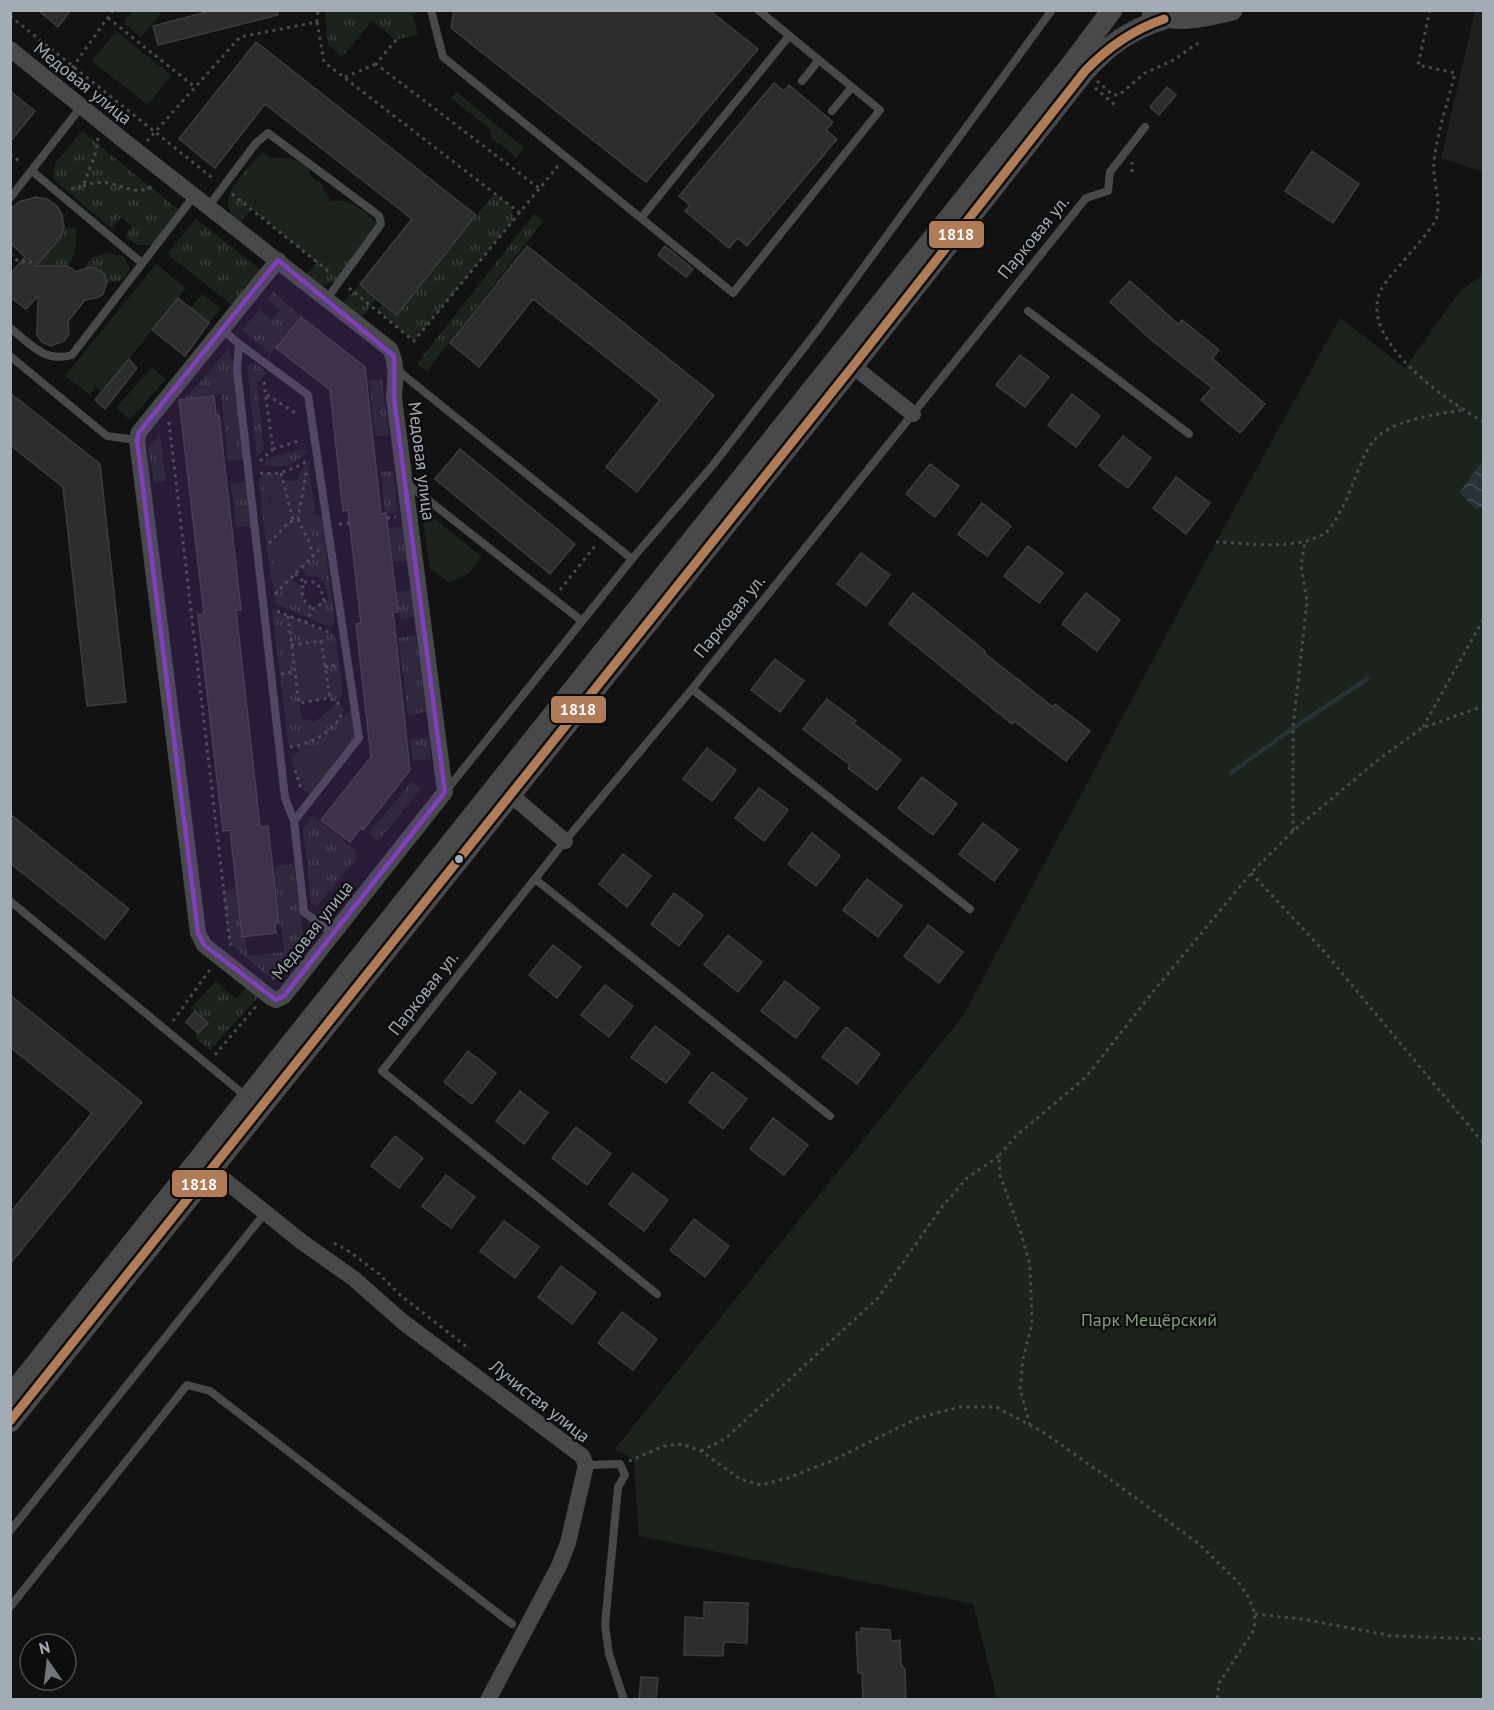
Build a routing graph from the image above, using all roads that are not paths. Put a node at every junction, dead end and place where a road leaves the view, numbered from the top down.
1 (431, 10) edge
2 (758, 10) edge
3 (1052, 10) edge
4 (1112, 10) edge
5 (1232, 10) edge
6 (1155, 15) edge
7 (789, 36) junction
8 (10, 49) edge
9 (819, 60) junction
10 (802, 81) dead end
11 (852, 87) junction
12 (81, 107) junction
13 (832, 111) dead end
14 (1145, 127) dead end
15 (32, 171) junction
16 (194, 196) junction
17 (10, 198) edge
18 (208, 207) junction
19 (641, 218) junction
20 (278, 260) junction
21 (142, 263) junction
22 (326, 300) junction
23 (1028, 311) dead end
24 (10, 328) edge
25 (222, 328) junction
26 (239, 344) junction
27 (10, 356) edge
28 (394, 362) junction
29 (853, 366) junction
30 (913, 414) junction
31 (1189, 434) dead end
32 (137, 440) junction
33 (405, 482) junction
34 (632, 560) junction
35 (582, 621) junction
36 (692, 689) junction
37 (445, 792) junction
38 (511, 795) junction
39 (294, 821) junction
40 (565, 841) junction
41 (535, 879) junction
42 (10, 901) edge
43 (970, 909) dead end
44 (333, 934) junction
45 (248, 1098) junction
46 (830, 1116) dead end
47 (212, 1170) junction
48 (265, 1213) junction
49 (657, 1294) dead end
50 (10, 1396) edge
51 (10, 1422) edge
52 (586, 1465) junction
53 (10, 1531) edge
54 (10, 1607) edge
55 (512, 1624) dead end
56 (488, 1700) edge
57 (624, 1700) edge

1 - 19 lane
2 - 7 lane
3 - 34 lane
4 - 45 street
5 - 6 street
6 - 29 street
7 - 9 lane
7 - 19 lane
8 - 12 street, Медовая улица
9 - 10 lane
9 - 11 lane
11 - 13 lane
11 - 19 lane
12 - 15 lane
12 - 16 street, Медовая улица
14 - 30 lane, Парковая ул.
15 - 17 lane
15 - 21 lane
16 - 18 street, Медовая улица
16 - 21 lane
18 - 20 street, Медовая улица
18 - 22 lane
20 - 22 street, Медовая улица
20 - 25 street
21 - 24 lane
22 - 28 street, Медовая улица
23 - 31 lane
25 - 26 lane
25 - 32 street
26 - 39 lane
26 - 39 lane
27 - 32 lane
28 - 33 street, Медовая улица
28 - 34 lane
29 - 30 street
29 - 38 street
30 - 36 lane, Парковая ул.
32 - 44 street, Медовая улица
33 - 35 lane
33 - 37 street, Медовая улица
34 - 35 lane
35 - 37 lane
36 - 40 lane, Парковая ул.
36 - 43 lane
37 - 44 street, Медовая улица
38 - 40 street
38 - 47 street
39 - 44 lane
40 - 41 lane, Парковая ул.
41 - 46 lane
41 - 49 lane, Парковая ул.
42 - 45 lane
45 - 50 street
47 - 48 street, Лучистая улица
47 - 51 street
48 - 52 street, Лучистая улица
48 - 53 lane
52 - 56 street, Лучистая улица
52 - 57 lane
54 - 55 lane

